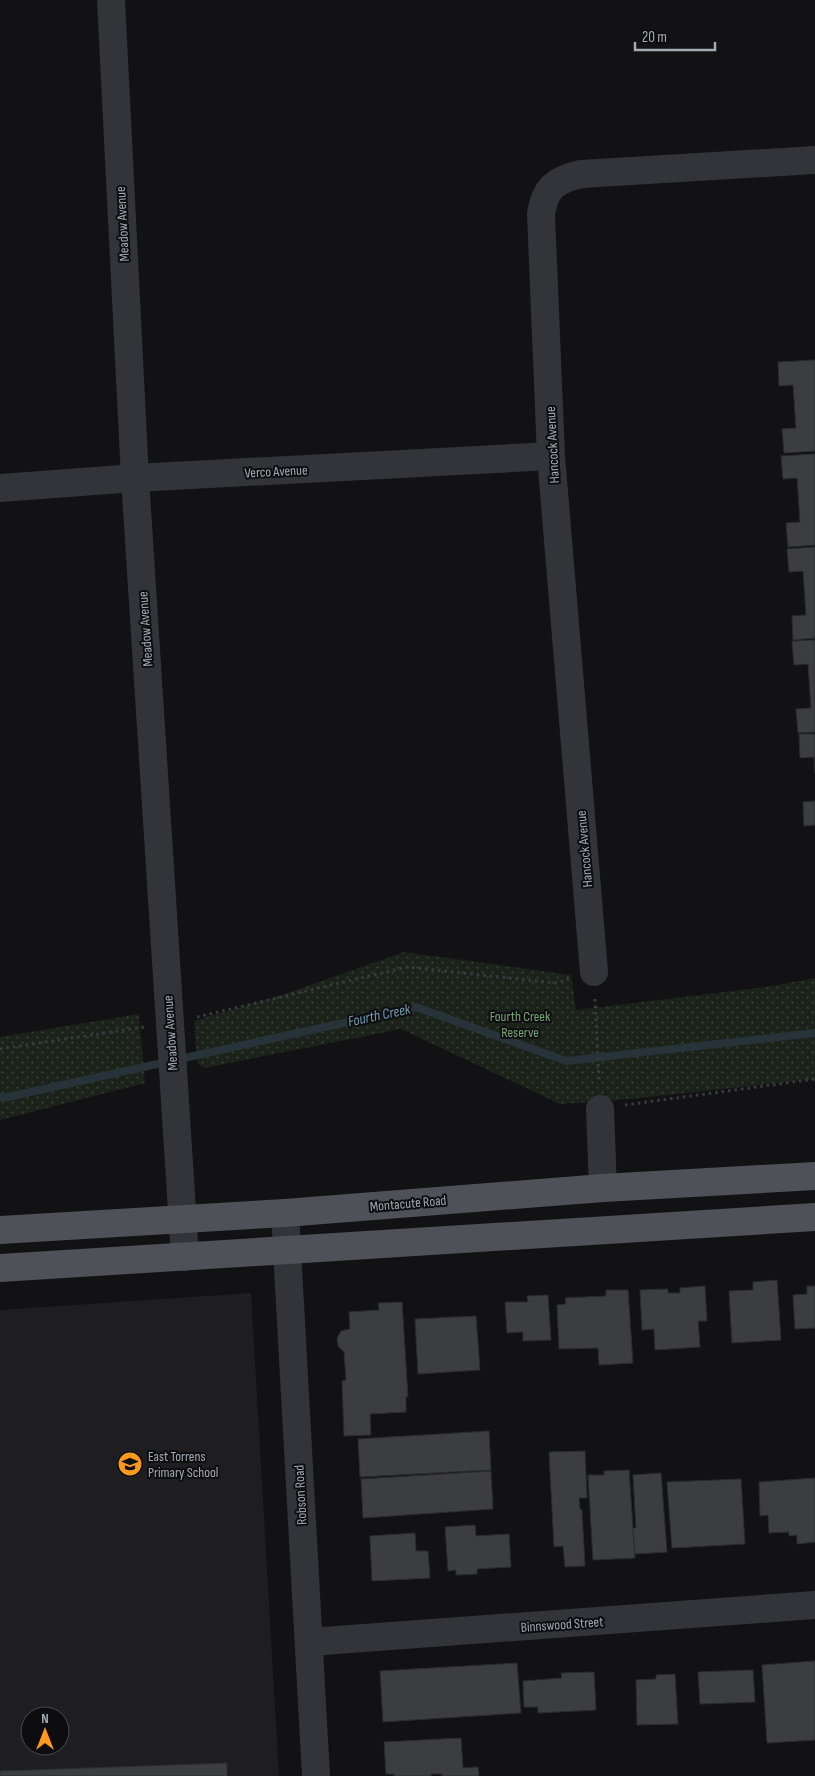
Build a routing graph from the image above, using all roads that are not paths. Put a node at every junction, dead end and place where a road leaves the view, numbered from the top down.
1 (111, 0) edge
2 (815, 160) edge
3 (551, 456) junction
4 (135, 478) junction
5 (0, 488) edge
6 (594, 972) road end
7 (600, 1109) road end
8 (815, 1176) edge
9 (603, 1188) junction
10 (284, 1213) junction
11 (815, 1217) edge
12 (182, 1219) junction
13 (646, 1227) junction
14 (0, 1230) edge
15 (287, 1250) junction
16 (185, 1257) junction
17 (0, 1268) edge
18 (815, 1605) edge
19 (309, 1642) junction
20 (316, 1776) edge

1 - 4 street, Meadow Avenue
2 - 3 street, Hancock Avenue
3 - 4 street, Verco Avenue
3 - 6 street, Hancock Avenue
4 - 5 street, Verco Avenue
4 - 12 street, Meadow Avenue
7 - 9 street
8 - 9 main road, Montacute Road
9 - 10 main road, Montacute Road
9 - 13 main road
10 - 12 main road, Montacute Road
10 - 15 street, Robson Road
11 - 13 main road
12 - 14 main road, Montacute Road
12 - 16 street, Meadow Avenue
13 - 15 main road
15 - 16 main road
15 - 19 street, Robson Road
16 - 17 main road
18 - 19 street, Binnswood Street
19 - 20 street, Robson Road

